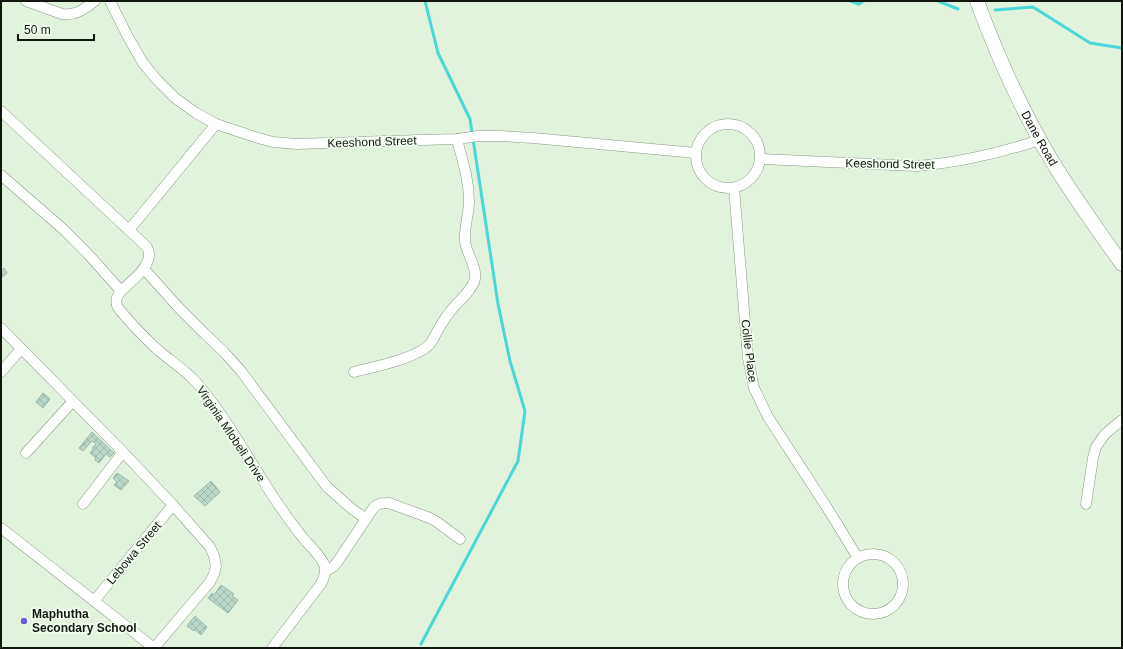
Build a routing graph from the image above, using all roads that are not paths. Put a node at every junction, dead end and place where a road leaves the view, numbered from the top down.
1 (26, 1) edge
2 (95, 1) edge
3 (110, 1) edge
4 (977, 1) edge
5 (1, 111) edge
6 (216, 124) junction
7 (457, 138) junction
8 (1040, 140) junction
9 (696, 153) junction
10 (760, 159) junction
11 (1, 175) edge
12 (734, 188) junction
13 (129, 230) junction
14 (1122, 264) edge
15 (144, 269) junction
16 (121, 291) junction
17 (1, 328) edge
18 (21, 349) junction
19 (1, 372) edge
20 (354, 372) dead end
21 (73, 401) junction
22 (1122, 420) edge
23 (123, 452) junction
24 (26, 453) dead end
25 (83, 504) dead end
26 (1086, 504) dead end
27 (173, 505) junction
28 (366, 519) junction
29 (1, 528) edge
30 (460, 540) dead end
31 (858, 558) junction
32 (326, 571) junction
33 (94, 600) junction
34 (154, 648) edge
35 (272, 648) edge

1 - 2 street
3 - 6 street, Keeshond Street
4 - 8 street, Dane Road
5 - 13 street
6 - 7 street, Keeshond Street
6 - 13 street
7 - 9 street, Keeshond Street
7 - 20 street
8 - 10 street, Keeshond Street
8 - 14 street, Dane Road
9 - 10 street
9 - 12 street
10 - 12 street
11 - 16 street
12 - 31 street, Collie Place
13 - 15 street
15 - 16 street
15 - 28 street
16 - 32 street, Virginia Mlobeli Drive
17 - 18 street
18 - 19 street
18 - 21 street
21 - 23 street
21 - 24 street
22 - 26 street
23 - 25 street
23 - 27 street
27 - 33 street, Lebowa Street
27 - 34 street
28 - 30 street
28 - 32 street
29 - 33 street
31 - 31 street
32 - 35 street
33 - 34 street

